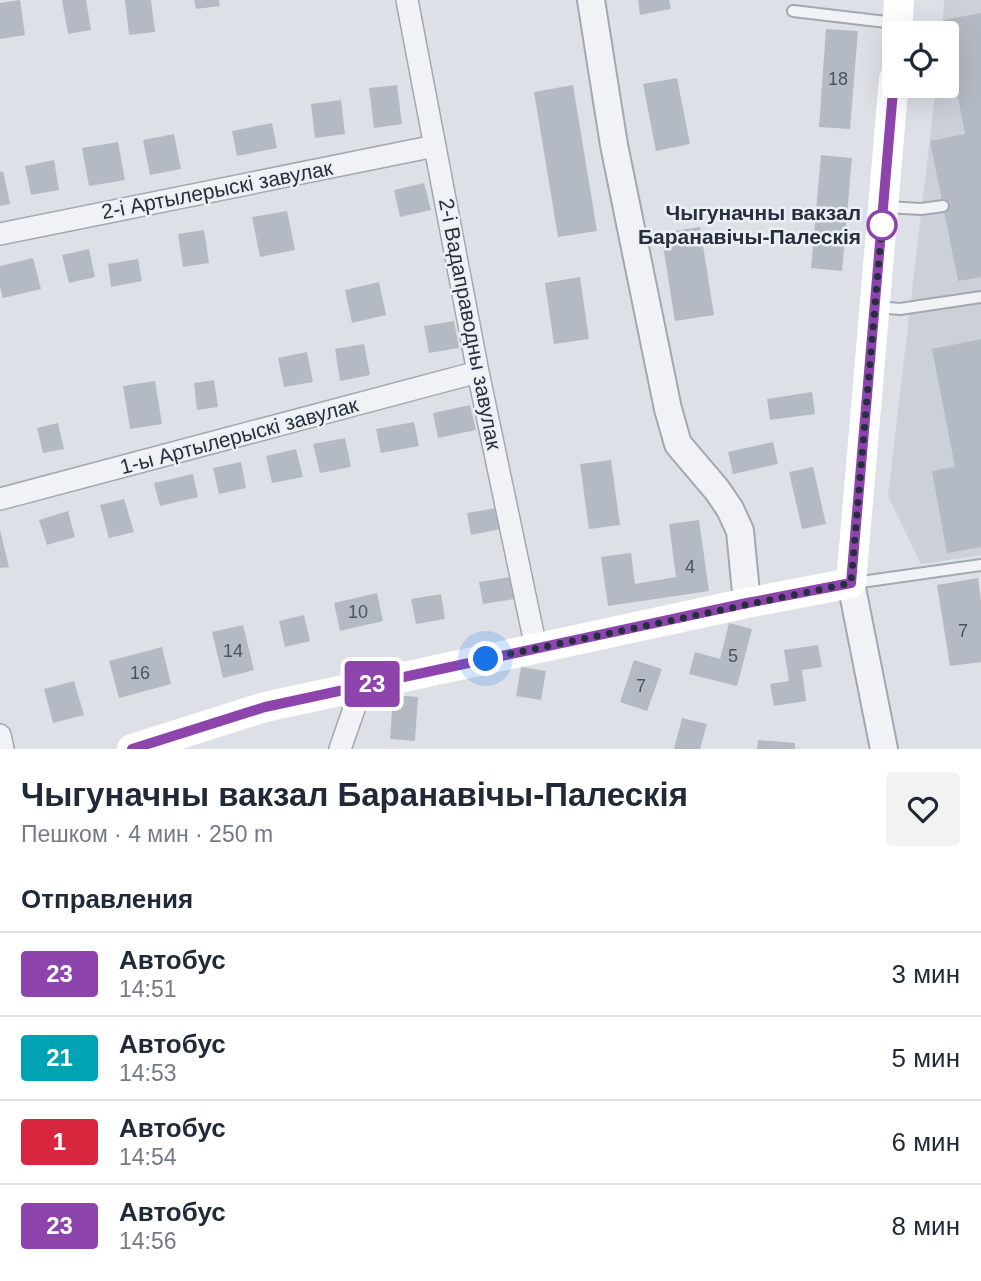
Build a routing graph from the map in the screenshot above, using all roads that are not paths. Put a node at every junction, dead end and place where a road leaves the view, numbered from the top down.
1 (407, 0) edge
2 (591, 0) edge
3 (793, 11) dead end
4 (898, 19) edge
5 (892, 98) edge
6 (435, 146) junction
7 (883, 206) junction
8 (943, 206) dead end
9 (0, 234) edge
10 (981, 297) edge
11 (875, 307) junction
12 (478, 372) junction
13 (0, 499) edge
14 (981, 565) edge
15 (851, 583) junction
16 (747, 603) junction
17 (536, 648) junction
18 (362, 686) junction
19 (0, 735) edge
20 (3, 749) edge
21 (132, 749) edge
22 (340, 749) edge
23 (884, 749) edge

1 - 6 street, 2-і Вадаправодны завулак
2 - 16 street
3 - 4 lane
5 - 7 main road
6 - 9 street, 2-і Артылерыскі завулак
6 - 12 street, 2-і Вадаправодны завулак
7 - 8 lane
7 - 11 main road
10 - 11 lane
11 - 15 main road
12 - 13 street, 1-ы Артылерыскі завулак
12 - 17 street, 2-і Вадаправодны завулак
14 - 15 lane
15 - 16 main road
15 - 23 street
16 - 17 main road
17 - 18 main road
18 - 21 main road
18 - 22 street
19 - 20 street

